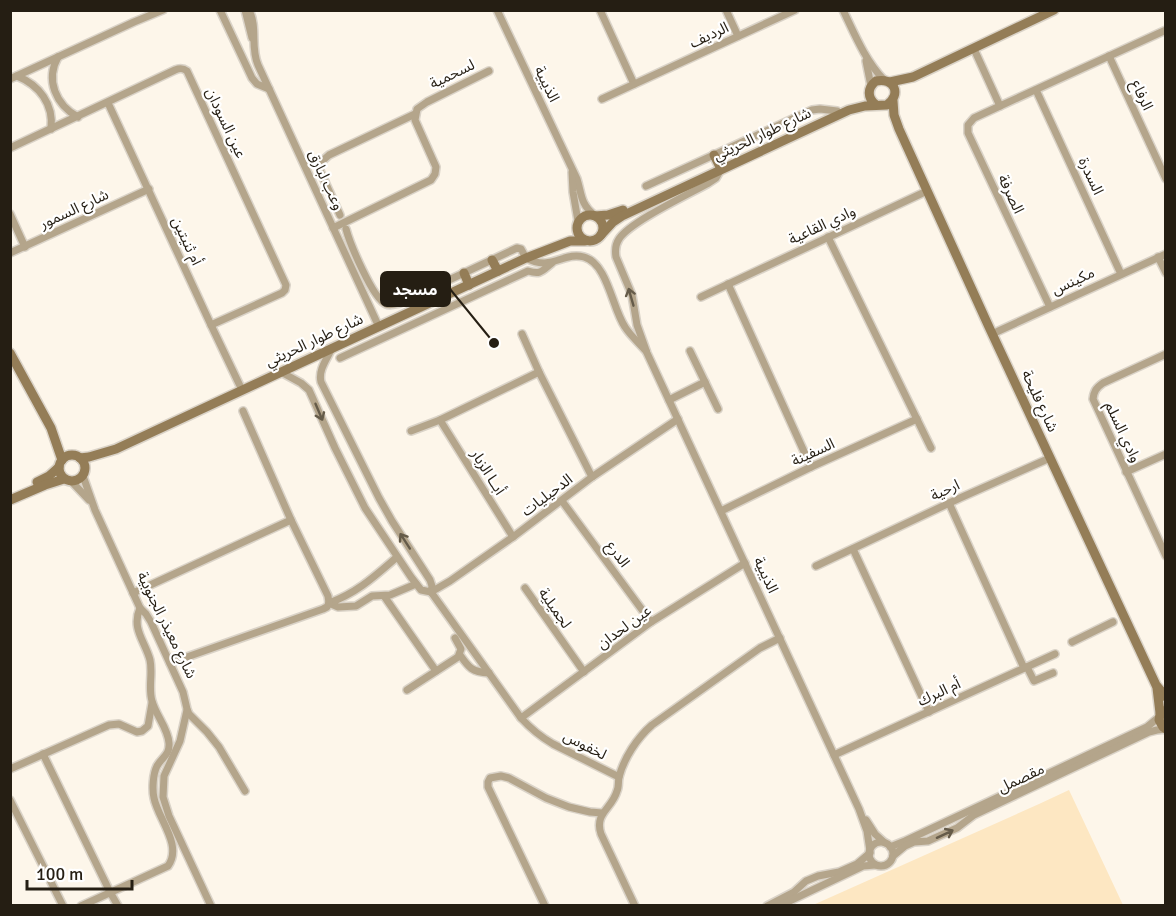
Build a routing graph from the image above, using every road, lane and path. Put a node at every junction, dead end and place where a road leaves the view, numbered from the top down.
1 (163, 10) edge
2 (220, 10) edge
3 (247, 10) edge
4 (497, 10) edge
5 (600, 10) edge
6 (726, 10) edge
7 (795, 10) edge
8 (843, 10) edge
9 (1054, 10) edge
10 (1043, 13) edge
11 (1166, 30) edge
12 (738, 36) junction
13 (974, 49) junction
14 (865, 56) junction
15 (1109, 56) junction
16 (58, 57) junction
17 (489, 71) dead end
18 (14, 77) edge
19 (913, 77) junction
20 (887, 81) junction
21 (634, 84) junction
22 (870, 88) junction
23 (269, 89) junction
24 (1036, 90) junction
25 (56, 95) junction
26 (894, 98) junction
27 (602, 99) dead end
28 (46, 100) junction
29 (108, 103) junction
30 (878, 106) junction
31 (1000, 106) junction
32 (837, 111) junction
33 (415, 114) junction
34 (78, 117) junction
35 (51, 129) junction
36 (899, 129) junction
37 (10, 148) edge
38 (714, 155) junction
39 (720, 167) junction
40 (572, 170) junction
41 (1166, 179) edge
42 (646, 186) dead end
43 (148, 189) junction
44 (927, 190) junction
45 (10, 214) edge
46 (340, 215) dead end
47 (595, 216) junction
48 (578, 223) junction
49 (333, 228) junction
50 (346, 229) dead end
51 (602, 235) junction
52 (828, 237) junction
53 (585, 241) junction
54 (25, 247) junction
55 (10, 253) edge
56 (1162, 255) edge
57 (526, 258) junction
58 (492, 260) junction
59 (552, 263) junction
60 (498, 271) junction
61 (464, 273) junction
62 (1166, 273) edge
63 (1121, 274) junction
64 (728, 284) junction
65 (469, 285) junction
66 (701, 297) dead end
67 (1050, 307) junction
68 (211, 325) junction
69 (637, 325) junction
70 (379, 327) junction
71 (627, 330) junction
72 (522, 334) dead end
73 (992, 334) junction
74 (332, 348) junction
75 (690, 351) dead end
76 (10, 353) edge
77 (647, 353) junction
78 (1166, 354) edge
79 (340, 358) dead end
80 (281, 372) junction
81 (539, 372) junction
82 (705, 382) junction
83 (242, 390) junction
84 (669, 400) junction
85 (718, 410) dead end
86 (243, 411) dead end
87 (678, 419) junction
88 (917, 419) junction
89 (440, 420) junction
90 (51, 428) junction
91 (411, 431) dead end
92 (931, 448) dead end
93 (116, 449) junction
94 (1166, 454) edge
95 (78, 457) junction
96 (1050, 458) junction
97 (60, 463) junction
98 (812, 467) junction
99 (1126, 472) junction
100 (84, 473) junction
101 (592, 477) junction
102 (68, 480) junction
103 (10, 495) edge
104 (10, 500) edge
105 (562, 501) junction
106 (949, 503) junction
107 (95, 510) junction
108 (721, 511) junction
109 (291, 520) junction
110 (513, 537) junction
111 (853, 549) junction
112 (1165, 554) edge
113 (397, 557) junction
114 (745, 563) junction
115 (816, 566) dead end
116 (416, 584) junction
117 (525, 588) dead end
118 (133, 592) junction
119 (431, 592) junction
120 (384, 596) junction
121 (330, 603) junction
122 (140, 608) junction
123 (651, 622) junction
124 (1113, 622) dead end
125 (455, 638) dead end
126 (780, 638) junction
127 (1072, 642) dead end
128 (468, 644) junction
129 (460, 652) junction
130 (1055, 654) dead end
131 (170, 663) junction
132 (1026, 667) junction
133 (436, 671) junction
134 (584, 672) junction
135 (489, 673) junction
136 (1053, 673) dead end
137 (1156, 685) junction
138 (407, 690) dead end
139 (1166, 697) edge
140 (152, 703) junction
141 (187, 709) junction
142 (929, 712) junction
143 (1161, 712) edge
144 (522, 718) junction
145 (1166, 729) edge
146 (43, 754) junction
147 (834, 755) junction
148 (10, 769) edge
149 (619, 777) junction
150 (245, 791) dead end
151 (10, 800) edge
152 (859, 809) junction
153 (602, 813) junction
154 (888, 845) junction
155 (870, 852) junction
156 (893, 856) junction
157 (875, 865) junction
158 (110, 892) junction
159 (63, 906) edge
160 (81, 906) edge
161 (118, 906) edge
162 (211, 906) edge
163 (545, 906) edge
164 (635, 906) edge
165 (767, 906) edge
166 (779, 906) edge

1 - 16 street
2 - 23 street
3 - 23 street, وعب لبارق
4 - 40 street, الذيبية
5 - 21 street
6 - 12 street
7 - 12 street, الرديف
8 - 14 street
9 - 10 street
10 - 13 street
11 - 15 street, الصرفة
12 - 21 street, الرديف
13 - 19 street
13 - 31 street
14 - 20 street
14 - 22 street
15 - 24 street, الصرفة
15 - 41 street, الرفاع
16 - 18 street
16 - 25 street
17 - 33 street, لسحمية
18 - 28 street
19 - 20 street
19 - 26 street
20 - 22 street
20 - 26 street
21 - 27 street, الرديف
22 - 30 street
22 - 32 street, شارع طوار الحريثي
23 - 49 street, وعب لبارق
24 - 31 street, الصرفة
24 - 63 street, السدرة
25 - 28 street
25 - 34 street
26 - 30 street
26 - 36 street, شارع فليحة
28 - 35 street
29 - 34 street, عين السودان
29 - 43 street, أم ثنيتين
29 - 68 street, عين السودان
30 - 36 street, شارع فليحة
30 - 39 street, شارع طوار الحريثي
31 - 67 street, الصرفة
32 - 38 street
32 - 39 street, شارع طوار الحريثي
33 - 46 street
33 - 49 street
34 - 35 street, عين السودان
35 - 37 street, عين السودان
36 - 44 street, شارع فليحة
38 - 39 street
38 - 42 street
39 - 47 street, شارع طوار الحريثي
39 - 51 street, شارع طوار الحريثي
69 -> 39 street, الذيبية
40 - 47 street, الذيبية
40 - 48 street, الذيبية
43 - 54 street, شارع السمور
43 - 68 street, أم ثنيتين
44 - 52 street, وادي القاعية
44 - 73 street, شارع فليحة
45 - 54 street
47 - 48 street
47 - 51 street
48 - 53 street
48 - 57 street, شارع طوار الحريثي
49 - 70 street, وعب لبارق
50 - 61 street
51 - 53 street
52 - 64 street, وادي القاعية
52 - 88 street
53 - 57 street, شارع طوار الحريثي
54 - 55 street, شارع السمور
56 - 62 street
56 - 63 street, مكينس
57 - 58 street, الذيبية
57 - 59 street, الذيبية
57 - 60 street, شارع طوار الحريثي
58 - 60 street
58 - 61 street
59 - 71 street, الذيبية
59 - 79 street
60 - 65 street, شارع طوار الحريثي
61 - 65 street
63 - 67 street, مكينس
64 - 66 street, وادي القاعية
64 - 98 street
65 - 70 street, شارع طوار الحريثي
67 - 73 street, مكينس
68 - 83 street, أم ثنيتين
69 - 71 street
69 - 77 street, الذيبية
70 - 74 street, شارع طوار الحريثي
71 - 77 street, الذيبية
72 - 81 street
73 - 96 street, شارع فليحة
74 - 80 street, شارع طوار الحريثي
119 -> 74 street, لخفوس
75 - 82 street
76 - 90 street
77 - 84 street, الذيبية
78 - 99 street, وادي السلم
80 - 83 street, شارع طوار الحريثي
80 -> 113 street, لخفوس
81 - 89 street
81 - 101 street
82 - 84 street
82 - 85 street
83 - 93 street, شارع طوار الحريثي
84 - 87 street, الذيبية
86 - 109 street
87 - 101 street, الدحيليات
87 - 108 street, الذيبية
88 - 92 street
88 - 98 street, السفينة
89 - 91 street
89 - 110 street, أبــا الزبار
90 - 95 street
90 - 97 street
93 - 95 street, شارع طوار الحريثي
93 - 100 street, شارع طوار الحريثي
94 - 99 street
95 - 97 street
95 - 100 street
96 - 106 street, ارحية
96 - 137 street, شارع فليحة
97 - 102 street
97 - 103 street
98 - 108 street, السفينة
99 - 112 street, وادي السلم
100 - 102 street
100 - 107 street, شارع معيذر الجنوبية
101 - 105 street, الدحيليات
102 - 104 street
102 - 107 street, شارع معيذر الجنوبية
105 - 110 street, الدحيليات
105 - 123 street, الدرع
106 - 111 street, ارحية
106 - 132 street
107 - 118 street, شارع معيذر الجنوبية
108 - 114 street, الذيبية
109 - 118 street
109 - 121 street
110 - 119 street, الدحيليات
111 - 115 street, ارحية
111 - 142 street
113 - 116 street, لخفوس
113 - 121 street
114 - 123 street, عين لحدان
114 - 126 street, الذيبية
116 - 119 street, لخفوس
116 - 120 street
117 - 134 street, لجميلية
118 - 122 street, شارع معيذر الجنوبية
119 - 128 street, لخفوس
120 - 121 street
120 - 133 street
121 - 131 street
122 - 131 street, شارع معيذر الجنوبية
122 - 140 street
123 - 134 street, عين لحدان
124 - 127 street
125 - 129 street
126 - 147 street, الذيبية
126 - 149 street, لخفوس
128 - 129 street
128 - 135 street, لخفوس
129 - 133 street
129 - 135 street
130 - 132 street, أم البرك
131 - 141 street, شارع معيذر الجنوبية
132 - 136 street
132 - 142 street, أم البرك
133 - 138 street
134 - 144 street, عين لحدان
135 - 144 street, لخفوس
137 - 139 street, شارع فليحة
137 - 143 street, شارع فليحة
140 - 146 street
140 - 158 street
141 - 150 street, شارع معيذر الجنوبية
141 - 162 street
142 - 147 street, أم البرك
143 - 145 street
143 - 154 street, مقصمل
144 - 149 street, لخفوس
156 -> 145 street, مقصمل
146 - 148 street
146 - 158 street
147 - 152 street, الذيبية
149 - 153 street
151 - 159 street
152 - 154 street, الذيبية
152 - 155 street, الذيبية
153 - 163 street
153 - 164 street
154 - 155 street
154 - 156 street
155 - 157 street
155 - 165 street
156 - 157 street
157 - 166 street
158 - 160 street
158 - 161 street

